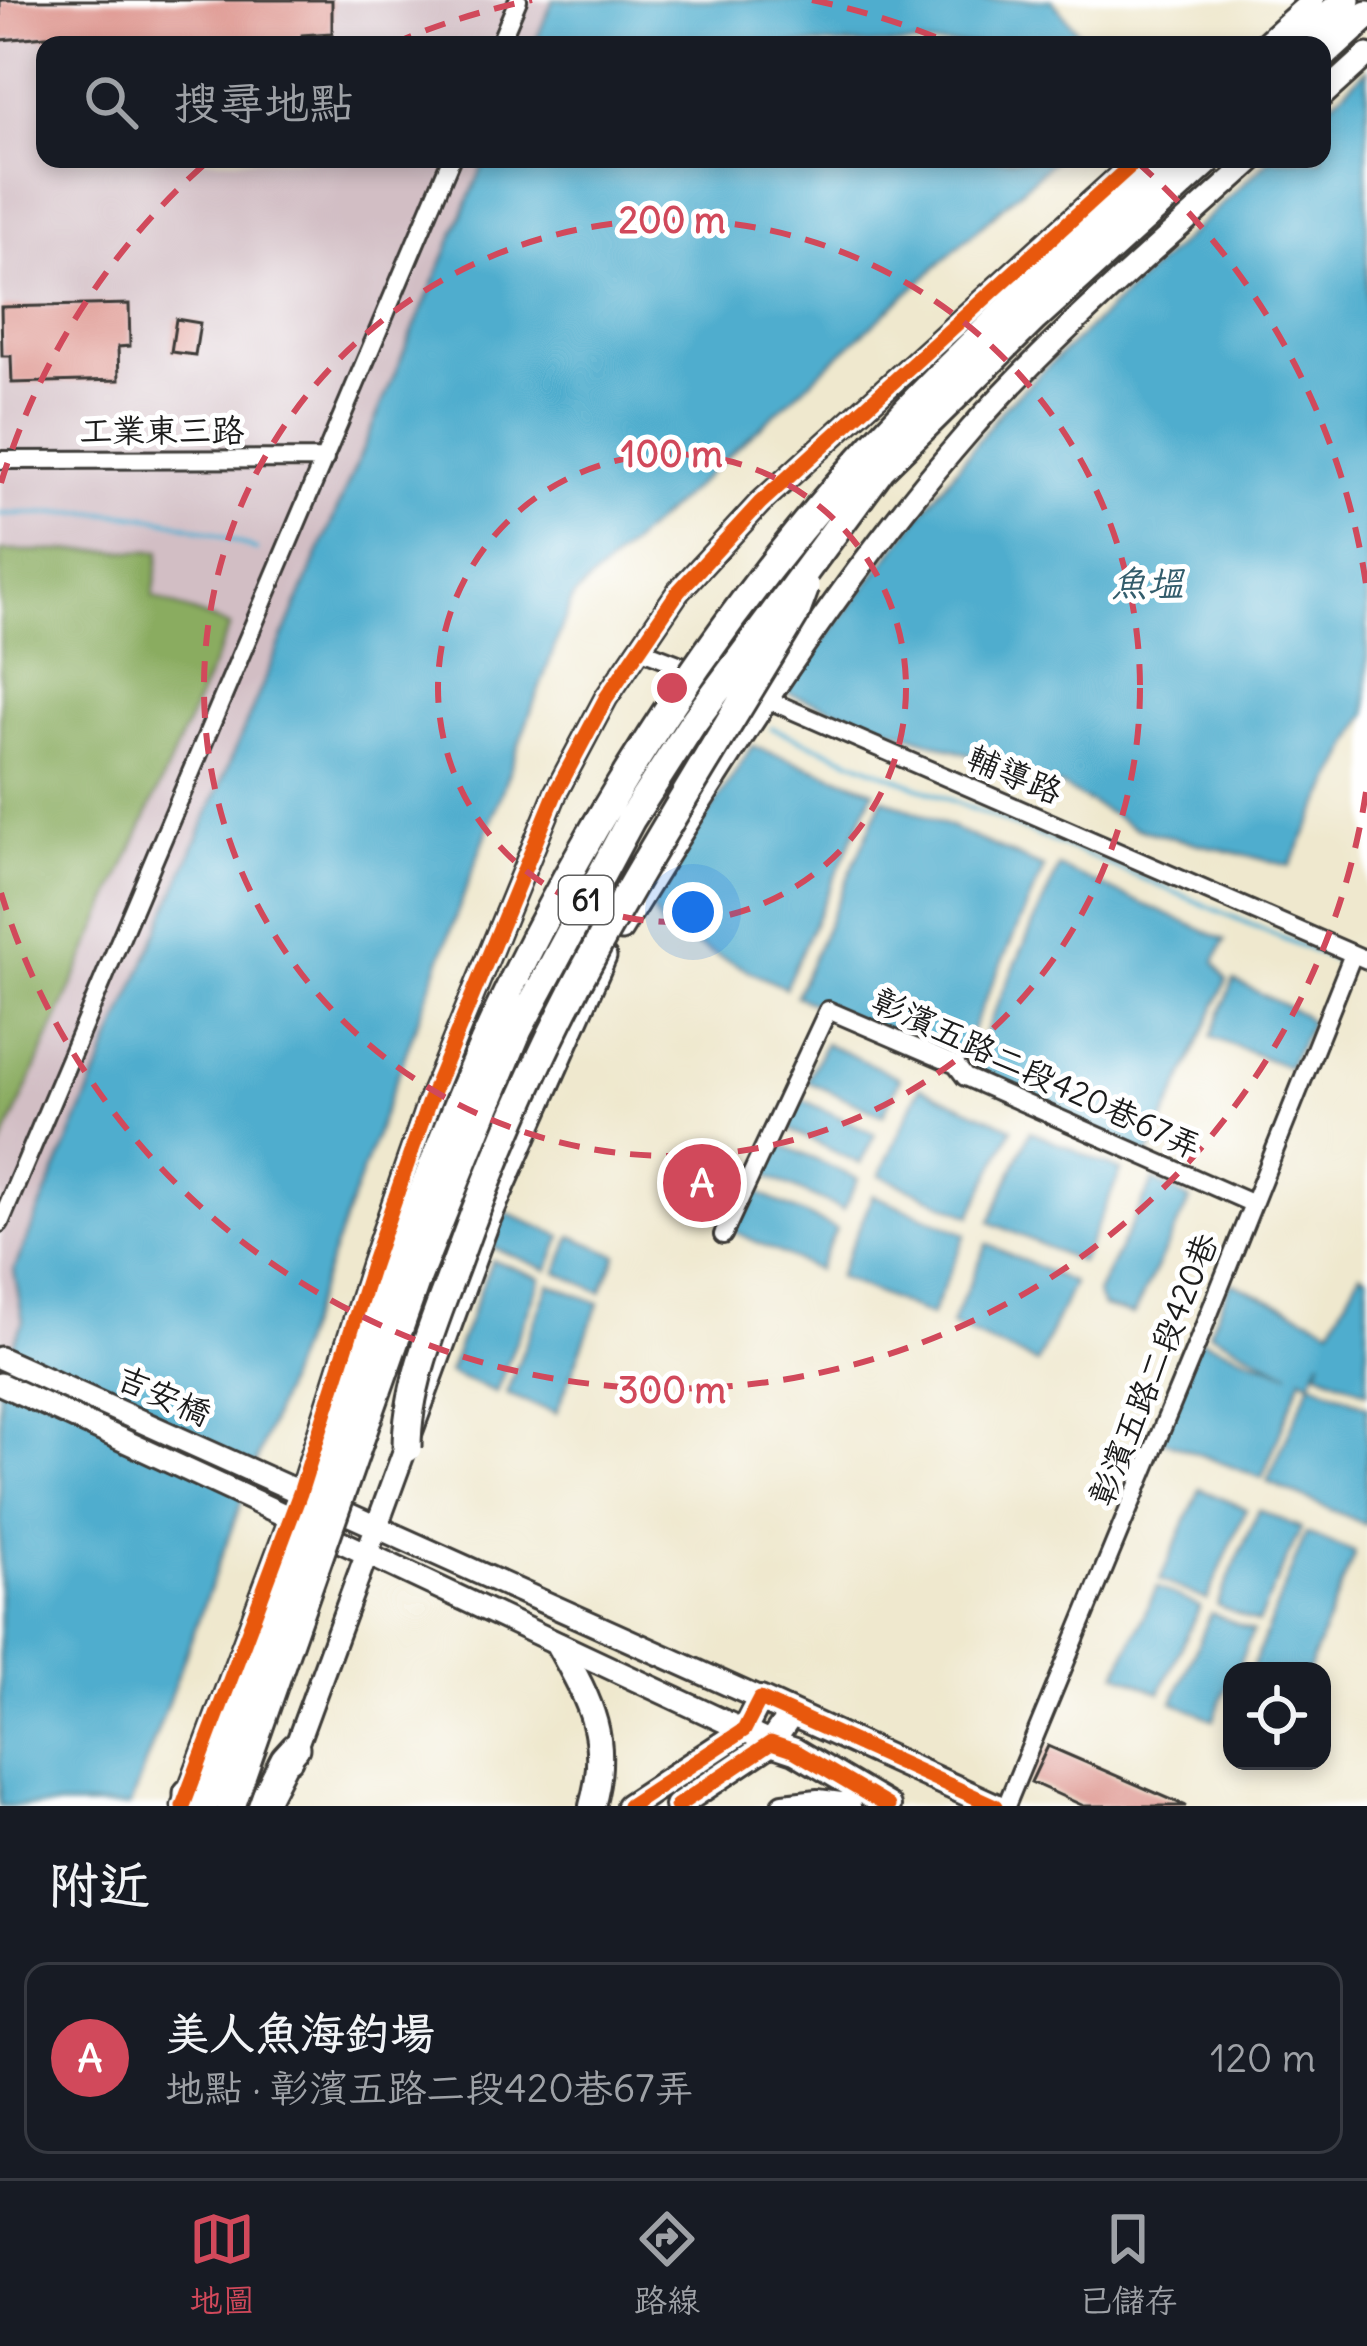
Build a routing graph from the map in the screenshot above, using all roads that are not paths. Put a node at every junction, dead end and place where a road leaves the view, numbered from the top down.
1 (518, 0) edge
2 (1312, 0) edge
3 (1346, 0) edge
4 (1367, 15) edge
5 (504, 36) edge
6 (1273, 36) edge
7 (1306, 36) edge
8 (1331, 48) edge
9 (1367, 55) edge
10 (1331, 88) edge
11 (447, 168) edge
12 (1128, 168) edge
13 (1161, 168) edge
14 (1199, 168) edge
15 (1244, 168) edge
16 (325, 459) junction
17 (0, 460) edge
18 (796, 534) junction
19 (814, 557) junction
20 (637, 648) junction
21 (765, 698) junction
22 (1360, 957) edge
23 (1251, 1203) junction
24 (0, 1223) edge
25 (723, 1234) dead end
26 (0, 1358) edge
27 (0, 1384) edge
28 (326, 1415) junction
29 (407, 1448) junction
30 (300, 1493) junction
31 (290, 1515) junction
32 (377, 1526) junction
33 (367, 1554) junction
34 (559, 1646) junction
35 (760, 1699) junction
36 (791, 1714) junction
37 (744, 1730) junction
38 (771, 1743) junction
39 (295, 1748) junction
40 (191, 1803) edge
41 (231, 1806) edge
42 (261, 1806) edge
43 (274, 1806) edge
44 (592, 1806) edge
45 (629, 1806) edge
46 (677, 1806) edge
47 (784, 1806) edge
48 (848, 1806) edge
49 (888, 1806) edge
50 (995, 1806) edge
51 (1006, 1806) edge

1 - 5 street
2 - 6 street
3 - 7 highway
4 - 8 highway
9 - 10 street
11 - 16 street
12 - 20 street
13 - 18 highway, 61, bridge
14 - 19 highway, 61, bridge
15 - 21 street
16 - 17 street, 工業東三路
16 - 24 street
18 - 28 highway, bridge
18 - 40 highway, 61, bridge
19 - 29 highway, bridge
19 - 41 highway, 61, bridge
20 - 21 street, 輔導路
20 - 28 street
21 - 22 street, 輔導路
21 - 29 street
22 - 23 street, 彰濱五路二段420巷
23 - 25 street, 彰濱五路二段420巷67弄
23 - 51 street, 彰濱五路二段420巷
26 - 30 street, 吉安橋
27 - 31 street, 吉安橋
28 - 30 street
29 - 32 street
30 - 31 street
30 - 32 street, 吉安橋
31 - 33 street, 吉安橋
31 - 40 street
32 - 33 street
32 - 35 street, 吉安橋
33 - 34 street, 吉安橋
33 - 39 street
34 - 37 street, 吉安橋
34 - 44 main road
35 - 36 main road
35 - 37 main road
36 - 38 main road
36 - 50 main road
37 - 38 street, 吉安橋
37 - 45 main road
38 - 46 main road
38 - 49 main road
39 - 42 highway
39 - 43 street
47 - 48 main road

